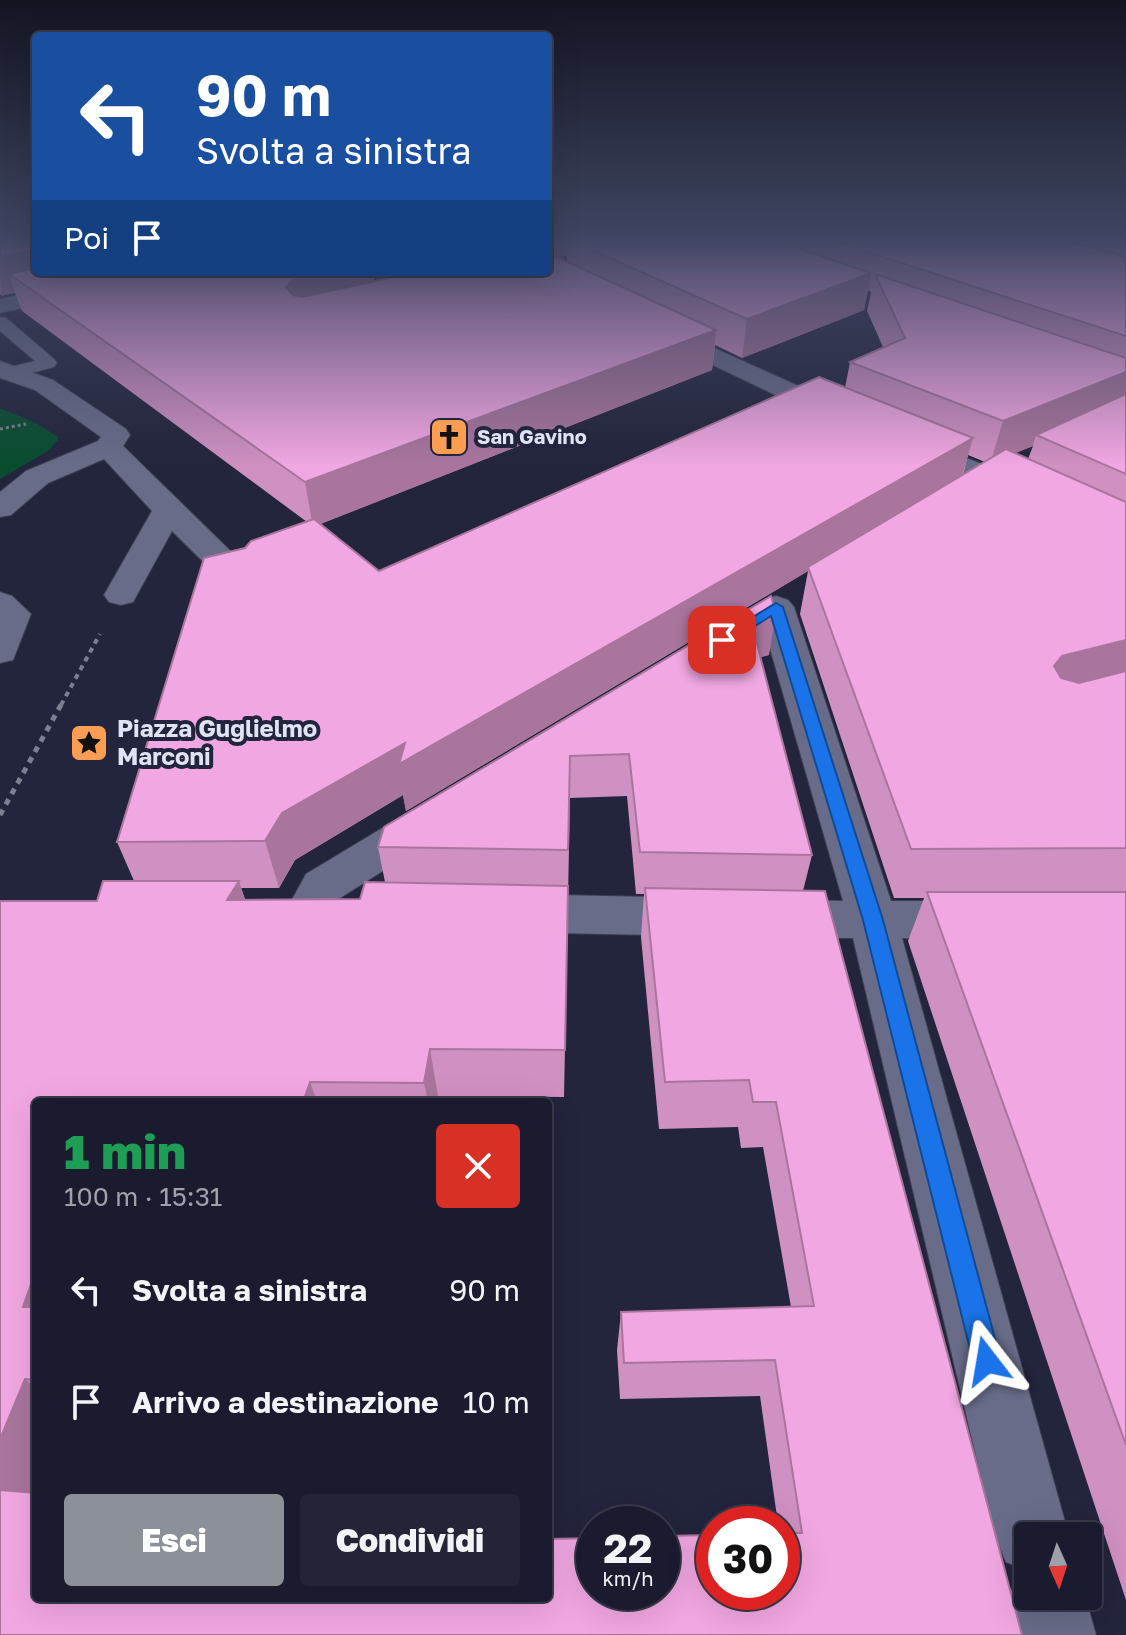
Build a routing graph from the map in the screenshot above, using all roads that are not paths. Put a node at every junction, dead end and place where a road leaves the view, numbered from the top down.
1 (638, 320) edge
2 (0, 322) edge
3 (5, 371) edge
4 (794, 396) junction
5 (758, 408) edge
6 (864, 425) edge
7 (892, 437) edge
8 (108, 447) junction
9 (1005, 471) junction
10 (950, 502) edge
11 (0, 508) edge
12 (168, 510) junction
13 (1126, 543) edge
14 (243, 582) edge
15 (121, 595) dead end
16 (0, 603) edge
17 (776, 607) edge
18 (0, 652) edge
19 (456, 804) edge
20 (264, 909) edge
21 (311, 909) junction
22 (358, 910) edge
23 (469, 912) edge
24 (873, 920) junction
25 (1015, 920) edge
26 (1028, 1522) edge
27 (1051, 1610) edge
28 (1057, 1635) edge

1 - 4 street
2 - 3 lane
3 - 8 street
4 - 5 street
4 - 6 street
7 - 9 street
8 - 11 street
8 - 12 street
9 - 10 street
9 - 13 street
12 - 14 street
12 - 15 street
16 - 18 street
17 - 24 street
19 - 21 street
20 - 21 street
21 - 22 street
23 - 24 street
24 - 25 street
24 - 26 street
27 - 28 street

